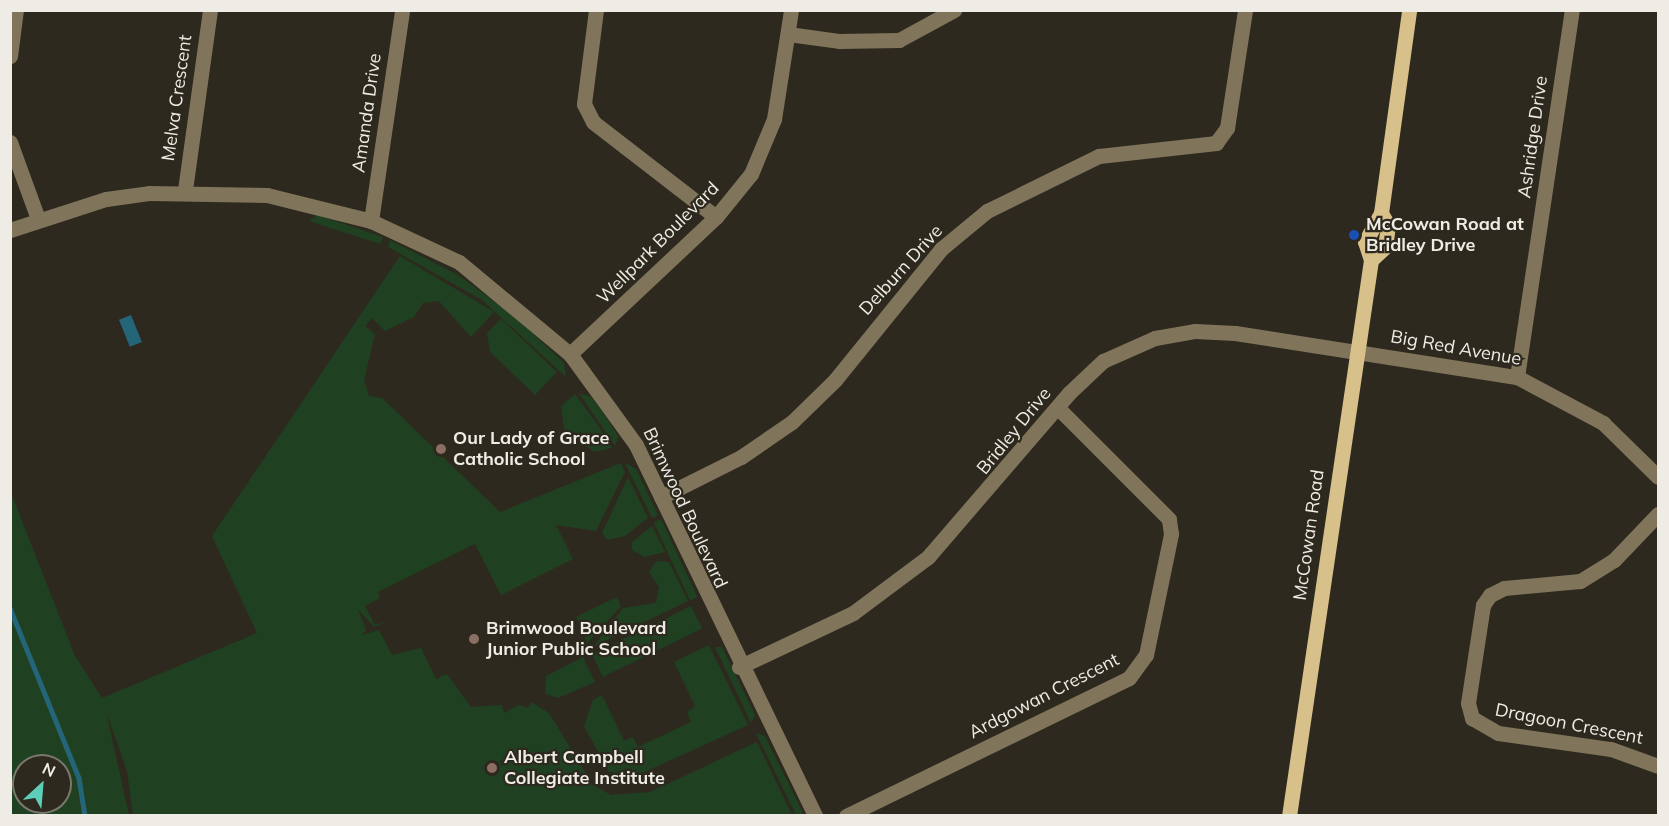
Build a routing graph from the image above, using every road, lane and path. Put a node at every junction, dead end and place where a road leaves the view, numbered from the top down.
1 (16, 10) edge
2 (210, 10) edge
3 (402, 10) edge
4 (596, 10) edge
5 (791, 10) edge
6 (954, 10) edge
7 (1245, 10) edge
8 (1409, 10) edge
9 (1572, 10) edge
10 (788, 34) junction
11 (10, 56) edge
12 (10, 142) edge
13 (184, 190) junction
14 (716, 217) junction
15 (38, 219) junction
16 (371, 221) junction
17 (10, 230) edge
18 (1358, 351) junction
19 (570, 354) junction
20 (1517, 377) junction
21 (1057, 407) junction
22 (1659, 477) edge
23 (661, 497) junction
24 (1659, 514) edge
25 (739, 667) junction
26 (1659, 766) edge
27 (815, 816) edge
28 (846, 816) edge
29 (1289, 816) edge

1 - 11 street
2 - 13 street, Melva Crescent
3 - 16 street, Amanda Drive
4 - 14 street
5 - 10 street, Wellpark Boulevard
6 - 10 street
7 - 23 street, Delburn Drive
8 - 18 main road, McCowan Road
9 - 20 street, Ashridge Drive
10 - 14 street, Wellpark Boulevard
12 - 15 street
13 - 15 street, Brimwood Boulevard
13 - 16 street, Brimwood Boulevard
14 - 19 street, Wellpark Boulevard
15 - 17 street, Brimwood Boulevard
16 - 19 street, Brimwood Boulevard
18 - 20 street, Big Red Avenue
18 - 21 street, Bridley Drive
18 - 29 main road, McCowan Road
19 - 23 street, Brimwood Boulevard
20 - 22 street, Big Red Avenue
21 - 25 street, Bridley Drive
21 - 28 street, Ardgowan Crescent
23 - 25 street, Brimwood Boulevard
24 - 26 street, Dragoon Crescent
25 - 27 street, Brimwood Boulevard

